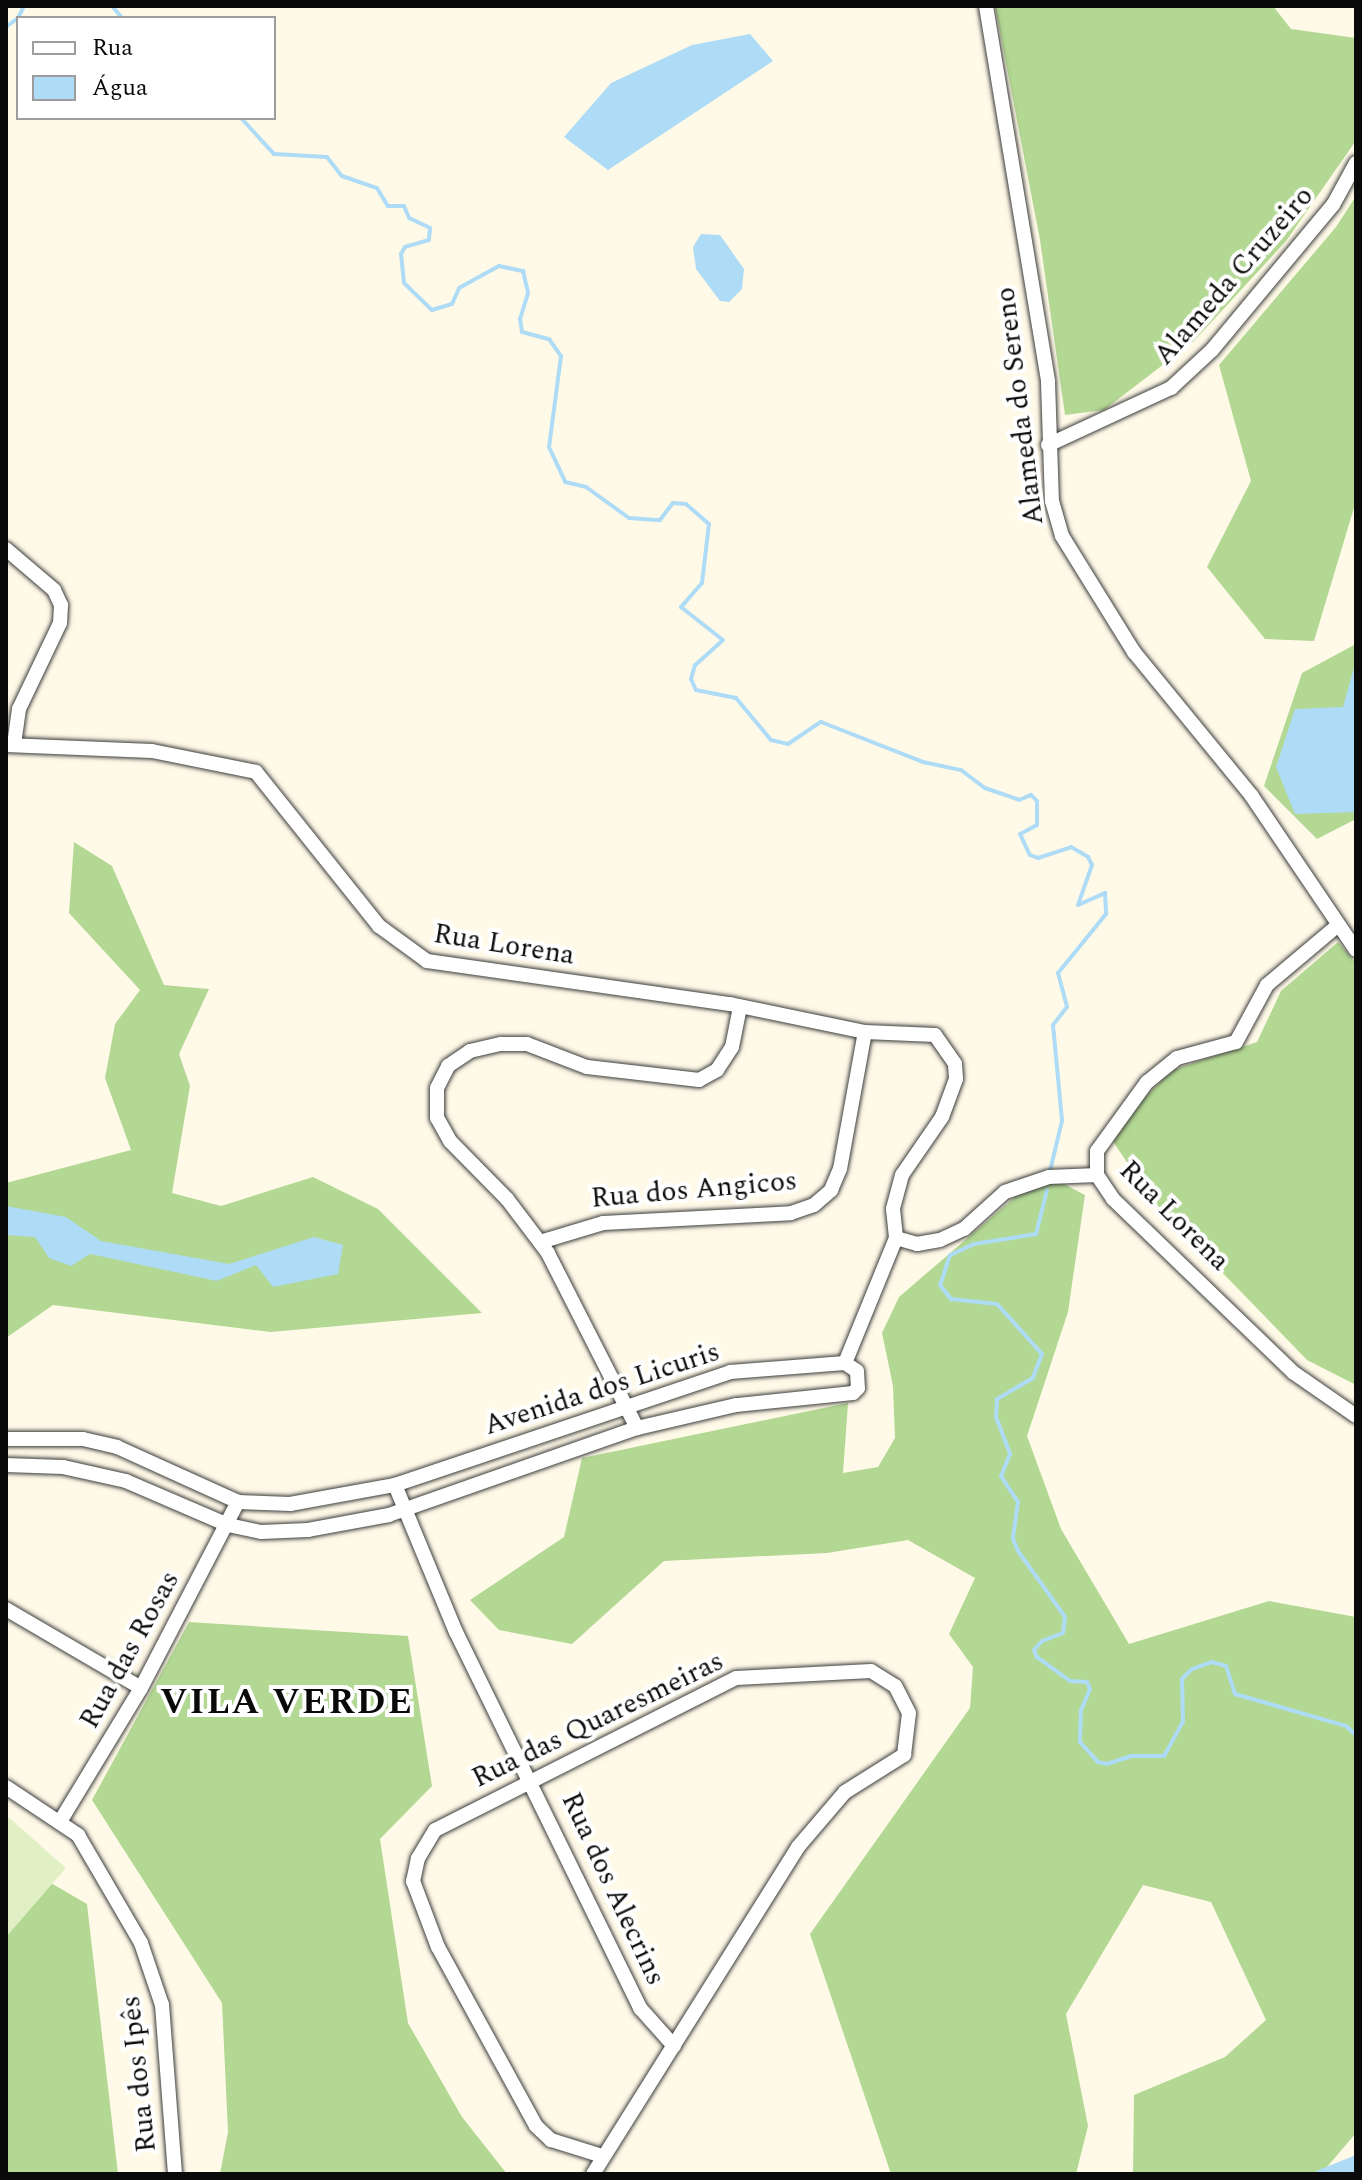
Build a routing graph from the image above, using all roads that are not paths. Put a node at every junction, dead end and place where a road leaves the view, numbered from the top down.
1 (986, 6) edge
2 (1356, 163) edge
3 (1048, 445) junction
4 (6, 549) edge
5 (10, 745) edge
6 (1337, 926) junction
7 (1356, 950) edge
8 (740, 1007) junction
9 (865, 1032) junction
10 (1097, 1175) junction
11 (896, 1238) junction
12 (540, 1242) junction
13 (845, 1363) junction
14 (628, 1404) junction
15 (1356, 1416) edge
16 (637, 1428) junction
17 (6, 1439) edge
18 (6, 1465) edge
19 (395, 1485) junction
20 (238, 1502) junction
21 (405, 1510) junction
22 (228, 1525) junction
23 (6, 1609) edge
24 (141, 1688) junction
25 (531, 1778) junction
26 (6, 1787) edge
27 (61, 1820) junction
28 (674, 2046) junction
29 (602, 2156) junction
30 (175, 2174) edge
31 (593, 2174) edge

1 - 3 street, Alameda do Sereno
2 - 3 street, Alameda Cruzeiro
3 - 6 street, Alameda do Sereno
4 - 5 street
5 - 8 street, Rua Lorena
6 - 7 street, Alameda do Sereno
6 - 10 street
8 - 9 street, Rua Lorena
8 - 12 street
9 - 11 street, Rua Lorena
9 - 12 street, Rua dos Angicos
10 - 11 street, Rua Lorena
10 - 15 street, Rua Lorena
11 - 13 street
12 - 14 street
13 - 14 street, Avenida dos Licuris
13 - 16 street, Avenida dos Licuris
14 - 16 street
14 - 19 street, Avenida dos Licuris
16 - 21 street, Avenida dos Licuris
17 - 20 street, Avenida dos Licuris
18 - 22 street, Avenida dos Licuris
19 - 20 street, Avenida dos Licuris
19 - 21 street, Rua dos Alecrins
20 - 22 street, Rua das Rosas
21 - 22 street, Avenida dos Licuris
21 - 25 street, Rua dos Alecrins
22 - 24 street, Rua das Rosas
23 - 24 street
24 - 27 street, Rua das Rosas
25 - 28 street, Rua dos Alecrins
25 - 28 street, Rua das Quaresmeiras
25 - 29 street, Rua das Quaresmeiras
26 - 27 street, Rua dos Ipês
27 - 30 street, Rua dos Ipês
28 - 29 street, Rua das Quaresmeiras
29 - 31 street, Rua das Quaresmeiras

